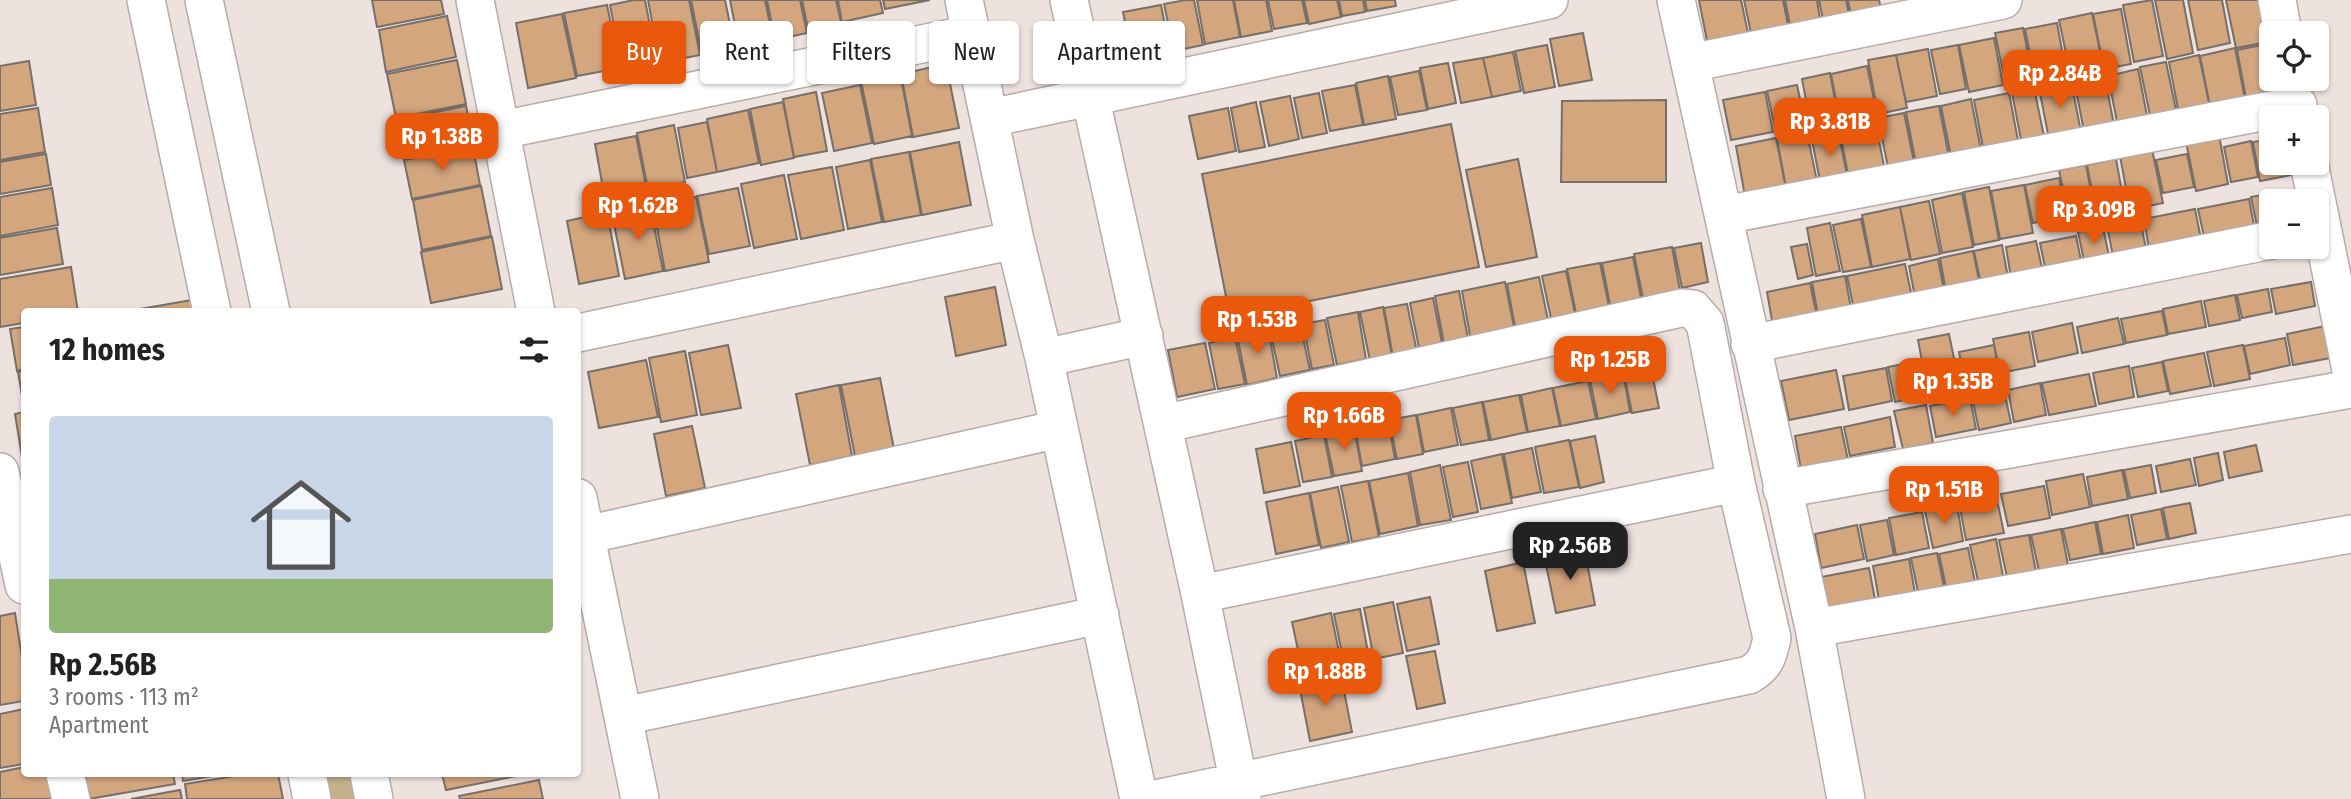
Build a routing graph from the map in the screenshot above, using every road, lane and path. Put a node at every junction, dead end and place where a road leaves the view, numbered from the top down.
1 (146, 0) edge
2 (204, 0) edge
3 (475, 0) edge
4 (1069, 0) edge
5 (1549, 0) edge
6 (1676, 0) edge
7 (2003, 0) edge
8 (2277, 0) edge
9 (968, 17) edge
10 (2281, 21) edge
11 (1690, 63) junction
12 (1090, 97) junction
13 (2297, 100) edge
14 (990, 118) junction
15 (501, 130) junction
16 (1724, 215) junction
17 (1015, 240) junction
18 (2259, 243) edge
19 (2326, 259) edge
20 (211, 308) edge
21 (270, 308) edge
22 (535, 308) edge
23 (581, 333) edge
24 (1144, 336) junction
25 (1751, 344) junction
26 (1044, 358) junction
27 (2351, 370) edge
28 (2351, 389) edge
29 (1163, 424) junction
30 (1059, 429) junction
31 (0, 472) edge
32 (1736, 483) junction
33 (1782, 489) junction
34 (581, 512) edge
35 (2351, 534) edge
36 (586, 535) junction
37 (21, 571) edge
38 (21, 586) edge
39 (0, 590) edge
40 (1200, 594) junction
41 (1100, 615) junction
42 (1814, 628) junction
43 (624, 716) junction
44 (66, 777) edge
45 (308, 777) edge
46 (370, 777) edge
47 (1240, 790) edge
48 (71, 799) edge
49 (312, 799) edge
50 (374, 799) edge
51 (640, 799) edge
52 (1139, 799) edge
53 (1155, 799) edge
54 (1846, 799) edge

1 - 20 street
2 - 21 street
3 - 15 street
4 - 12 street
5 - 12 street
6 - 11 street
7 - 11 street
8 - 10 street
9 - 14 street
9 - 15 street
11 - 16 street
12 - 14 street
12 - 24 street
13 - 16 street
14 - 17 street
15 - 22 street
16 - 25 street
17 - 23 street
17 - 26 street
18 - 25 street
19 - 27 street
24 - 26 street
24 - 29 street
25 - 33 street
26 - 30 street
28 - 33 street
29 - 32 street
29 - 40 street
30 - 36 street
30 - 41 street
31 - 37 street
32 - 40 street
32 - 47 street
33 - 42 street
34 - 36 street
35 - 42 street
36 - 43 street
38 - 39 street
40 - 47 street
41 - 43 street
41 - 52 street
42 - 54 street
43 - 51 street
44 - 48 street
45 - 49 street
46 - 50 street
47 - 53 street

